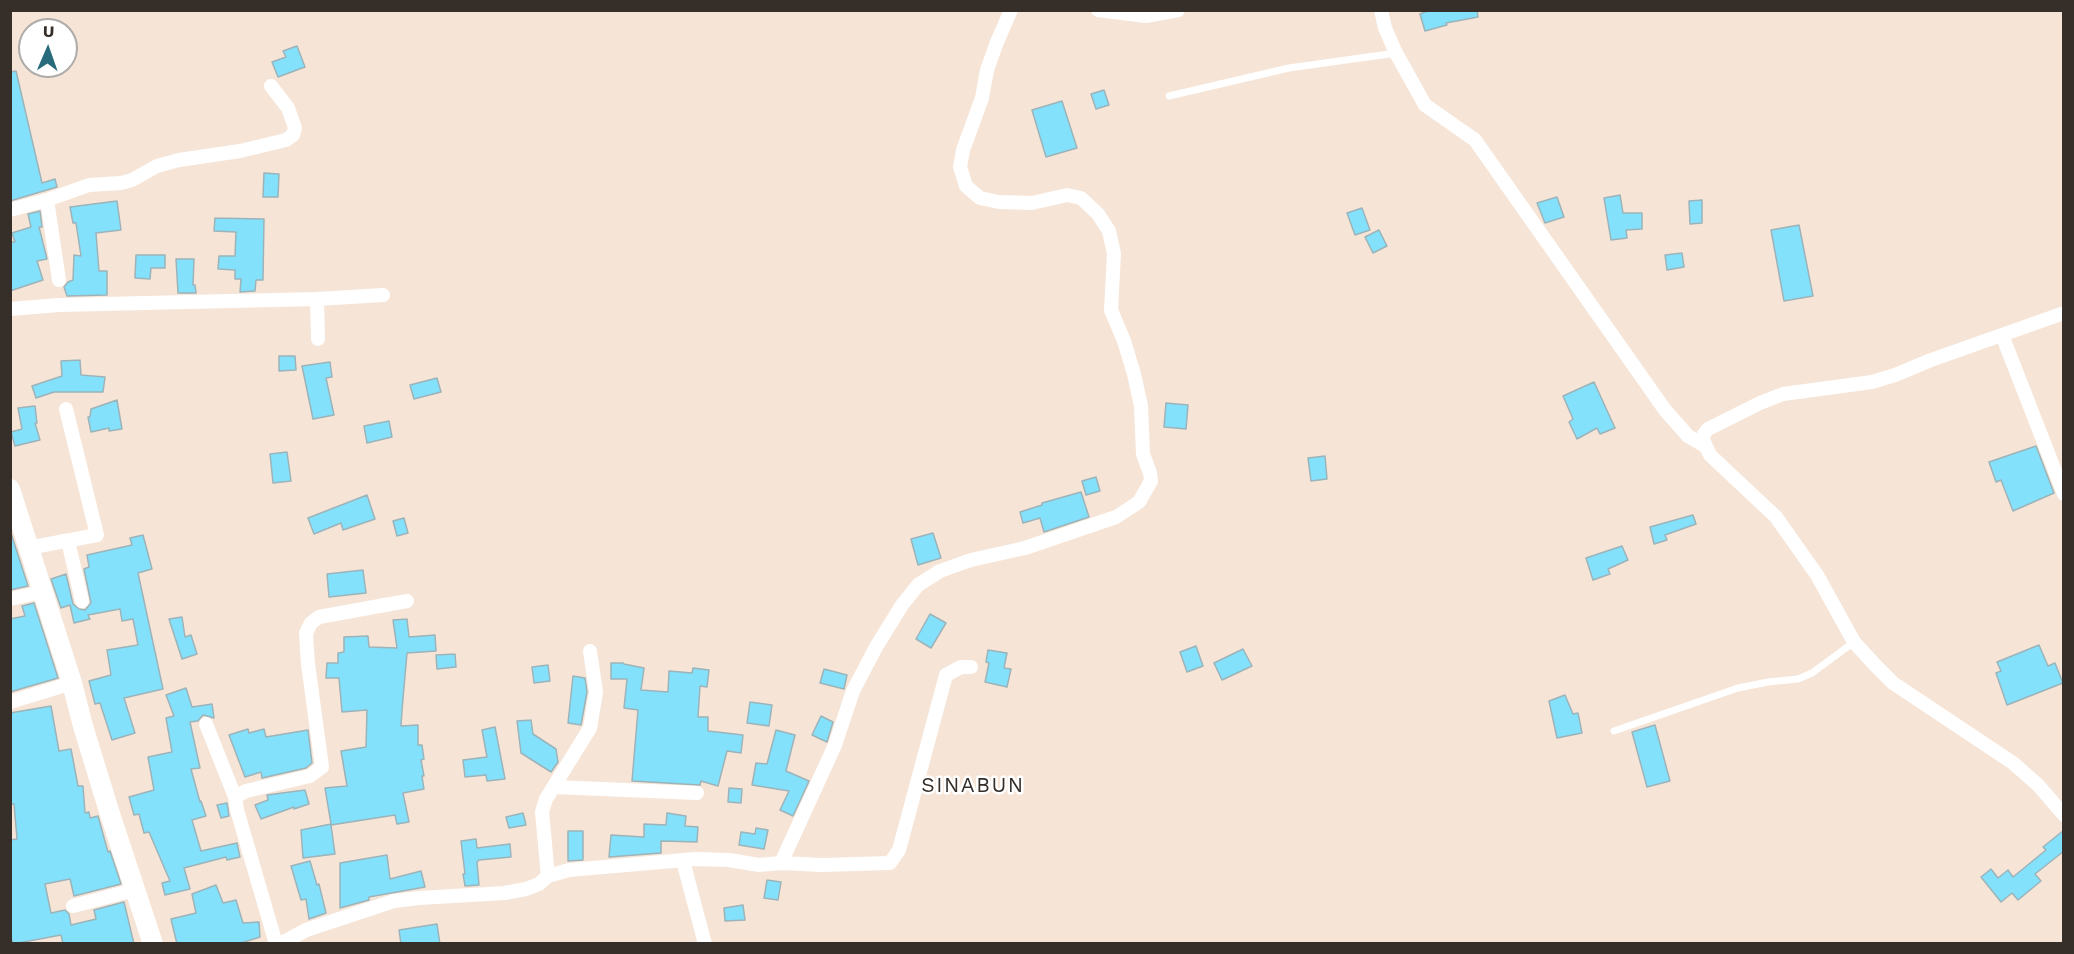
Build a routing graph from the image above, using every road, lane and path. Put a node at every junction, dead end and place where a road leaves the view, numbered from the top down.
1 (1011, 10) edge
2 (1098, 10) edge
3 (1178, 10) edge
4 (1381, 10) edge
5 (1396, 53) junction
6 (271, 86) dead end
7 (1169, 96) dead end
8 (47, 200) junction
9 (10, 210) edge
10 (59, 280) dead end
11 (383, 295) dead end
12 (317, 299) junction
13 (10, 309) edge
14 (2064, 313) edge
15 (2002, 335) junction
16 (318, 339) dead end
17 (66, 409) dead end
18 (1705, 446) junction
19 (10, 489) edge
20 (2064, 494) edge
21 (16, 526) edge
22 (68, 541) junction
23 (28, 548) junction
24 (42, 592) junction
25 (10, 599) edge
26 (82, 601) dead end
27 (407, 601) dead end
28 (1854, 642) junction
29 (590, 651) dead end
30 (971, 667) dead end
31 (72, 683) junction
32 (10, 702) edge
33 (206, 724) dead end
34 (1614, 731) dead end
35 (554, 787) junction
36 (697, 793) dead end
37 (236, 797) junction
38 (2064, 815) edge
39 (683, 861) junction
40 (781, 863) junction
41 (548, 876) junction
42 (134, 890) junction
43 (73, 906) dead end
44 (153, 944) edge
45 (278, 944) edge
46 (705, 944) edge

1 - 40 street
2 - 3 street
4 - 5 street
5 - 7 lane
5 - 18 street
6 - 8 street
8 - 9 street
8 - 10 street
11 - 12 street
12 - 13 street
12 - 16 street
14 - 15 street
15 - 18 street
15 - 20 street
17 - 22 street
18 - 28 street
19 - 21 street
21 - 23 street
22 - 23 street
22 - 26 street
23 - 24 street
24 - 25 street
24 - 31 street
27 - 37 street
28 - 34 lane
28 - 38 street
29 - 35 street
30 - 40 street
31 - 32 street
31 - 42 street
33 - 37 street
35 - 36 street
35 - 41 street
37 - 45 street
39 - 40 street
39 - 41 street
39 - 46 street
41 - 45 street
42 - 43 street
42 - 44 street

